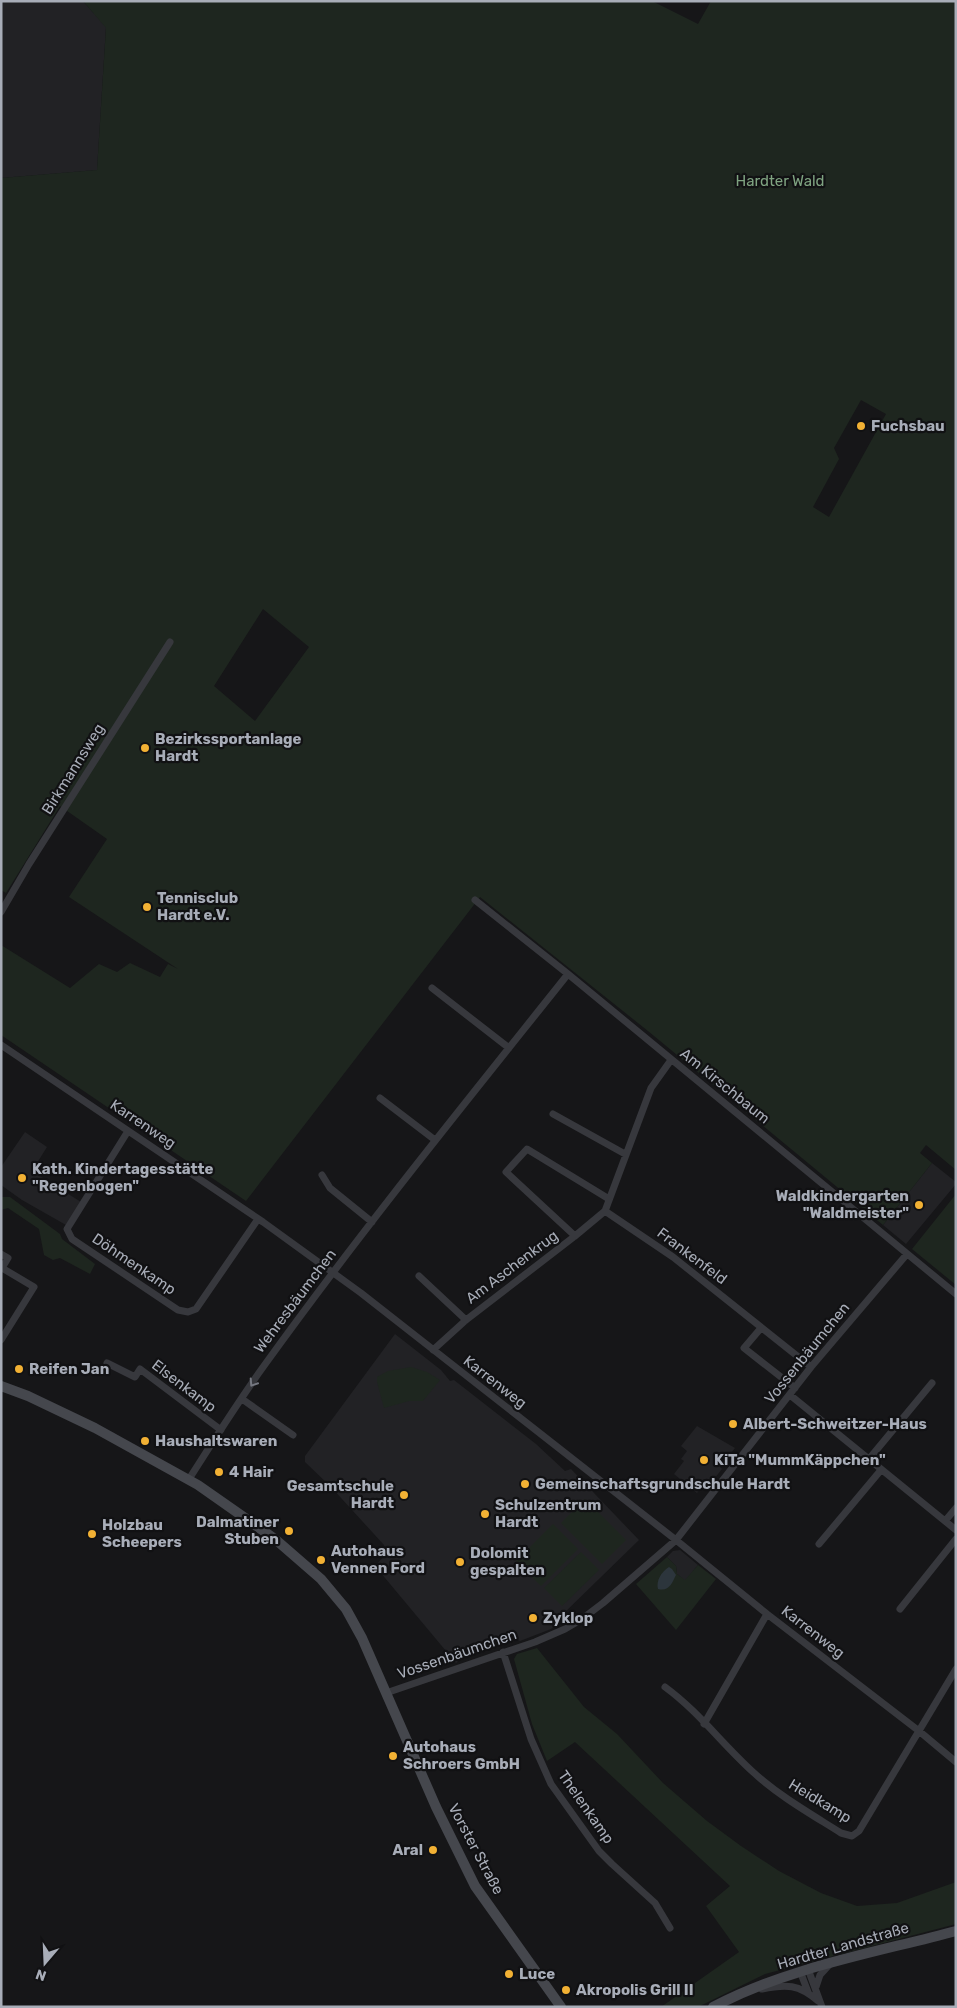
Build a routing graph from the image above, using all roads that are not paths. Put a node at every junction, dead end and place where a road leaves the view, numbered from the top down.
1 (170, 642) dead end
2 (475, 900) dead end
3 (1, 912) edge
4 (568, 974) junction
5 (432, 988) dead end
6 (1, 1044) edge
7 (510, 1048) junction
8 (671, 1060) junction
9 (380, 1098) dead end
10 (553, 1114) dead end
11 (128, 1131) junction
12 (435, 1140) junction
13 (625, 1154) junction
14 (322, 1176) dead end
15 (609, 1199) junction
16 (605, 1211) junction
17 (258, 1219) junction
18 (372, 1222) junction
19 (575, 1236) junction
20 (1, 1254) edge
21 (907, 1254) junction
22 (333, 1273) junction
23 (419, 1276) dead end
24 (956, 1294) edge
25 (466, 1320) junction
26 (761, 1328) junction
27 (1, 1340) edge
28 (433, 1350) junction
29 (107, 1363) dead end
30 (811, 1367) junction
31 (932, 1383) dead end
32 (1, 1386) edge
33 (795, 1388) junction
34 (790, 1395) junction
35 (242, 1399) junction
36 (221, 1430) junction
37 (292, 1435) dead end
38 (868, 1459) junction
39 (881, 1470) junction
40 (189, 1480) junction
41 (956, 1508) edge
42 (945, 1521) junction
43 (956, 1530) edge
44 (956, 1539) edge
45 (676, 1540) junction
46 (819, 1544) dead end
47 (900, 1609) dead end
48 (767, 1614) junction
49 (503, 1652) junction
50 (956, 1668) edge
51 (665, 1687) dead end
52 (386, 1694) junction
53 (704, 1724) junction
54 (919, 1731) junction
55 (956, 1762) edge
56 (670, 1928) dead end
57 (956, 1931) edge
58 (832, 1961) junction
59 (804, 1970) junction
60 (816, 1988) junction
61 (747, 1991) junction
62 (808, 1992) junction
63 (820, 2004) edge
64 (562, 2007) edge
65 (713, 2007) edge

1 - 3 street, Birkmannsweg
2 - 4 street, Am Kirschbaum
4 - 7 street, Wehresbäumchen
4 - 8 street, Am Kirschbaum
5 - 7 street
6 - 11 street, Karrenweg
7 - 12 street, Wehresbäumchen
8 - 13 street
8 - 21 street, Am Kirschbaum
9 - 12 street
10 - 13 street
11 - 17 street, Karrenweg
11 - 17 street, Döhmenkamp
12 - 18 street, Wehresbäumchen
13 - 15 street
14 - 18 street
15 - 16 street
15 - 19 street, Am Aschenkrug
16 - 19 street, Am Aschenkrug
16 - 26 street, Frankenfeld
17 - 22 street, Karrenweg
18 - 22 street, Wehresbäumchen
19 - 25 street, Am Aschenkrug
20 - 27 street
21 - 24 street, Am Kirschbaum
21 - 30 street, Vossenbäumchen
22 - 28 street, Karrenweg
22 -> 35 street, Wehresbäumchen
23 - 25 street, Am Aschenkrug
25 - 28 street, Am Aschenkrug
26 - 30 street, Frankenfeld
26 - 33 street
28 - 45 street, Karrenweg
29 - 36 street, Elsenkamp
30 - 33 street, Vossenbäumchen
31 - 38 street
32 - 40 main road, Vorster Straße
33 - 34 street, Vossenbäumchen
34 - 38 street
34 - 45 street, Vossenbäumchen
35 - 36 street, Wehresbäumchen
35 - 37 street
36 - 40 street, Wehresbäumchen
38 - 39 street
39 - 42 street
39 - 46 street
40 - 52 main road, Vorster Straße
41 - 42 street
42 - 43 street
44 - 47 street
45 - 48 street, Karrenweg
45 - 49 street, Vossenbäumchen
48 - 53 street
48 - 54 street, Karrenweg
49 - 52 street, Vossenbäumchen
49 - 56 street, Thelenkamp
50 - 54 street
51 - 53 street, Heidkamp
52 - 64 main road, Vorster Straße
53 - 54 street, Heidkamp
54 - 55 street, Karrenweg
57 - 58 main road, Hardter Landstraße
58 - 59 main road, Hardter Landstraße
58 - 60 street
59 - 60 street
59 - 61 main road, Hardter Landstraße
59 - 62 street
60 - 63 street
61 - 62 street
61 - 65 main road, Hardter Landstraße
62 - 63 street

